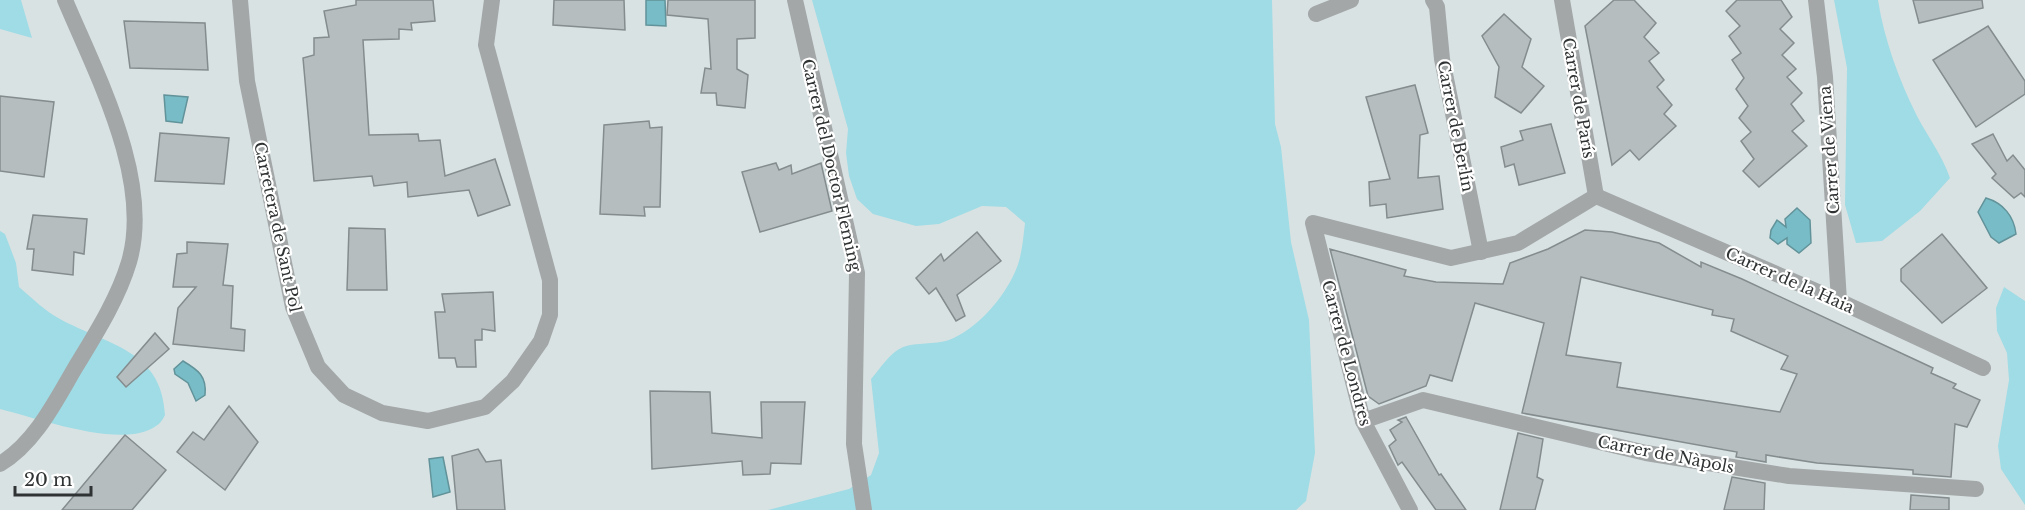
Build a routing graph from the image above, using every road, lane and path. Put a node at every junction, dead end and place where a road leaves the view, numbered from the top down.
1 (65, 0) edge
2 (240, 0) edge
3 (492, 0) edge
4 (795, 0) edge
5 (1351, 0) edge
6 (1432, 0) edge
7 (1562, 0) edge
8 (1816, 0) edge
9 (1317, 14) dead end
10 (1596, 196) junction
11 (1481, 252) junction
12 (1839, 300) junction
13 (1983, 368) dead end
14 (1363, 421) junction
15 (0, 464) edge
16 (1976, 489) dead end
17 (864, 510) edge
18 (1410, 510) edge

1 - 15 street
2 - 3 street, Carretera de Sant Pol
4 - 17 street, Carrer del Doctor Fleming
5 - 9 street
6 - 11 street, Carrer de Berlín
7 - 10 street, Carrer de París
8 - 12 street, Carrer de Viena
10 - 11 street
10 - 12 street, Carrer de la Haia
11 - 14 street, Carrer de Londres
12 - 13 street, Carrer de la Haia
14 - 16 street, Carrer de Nàpols
14 - 18 street, Carrer de Londres

